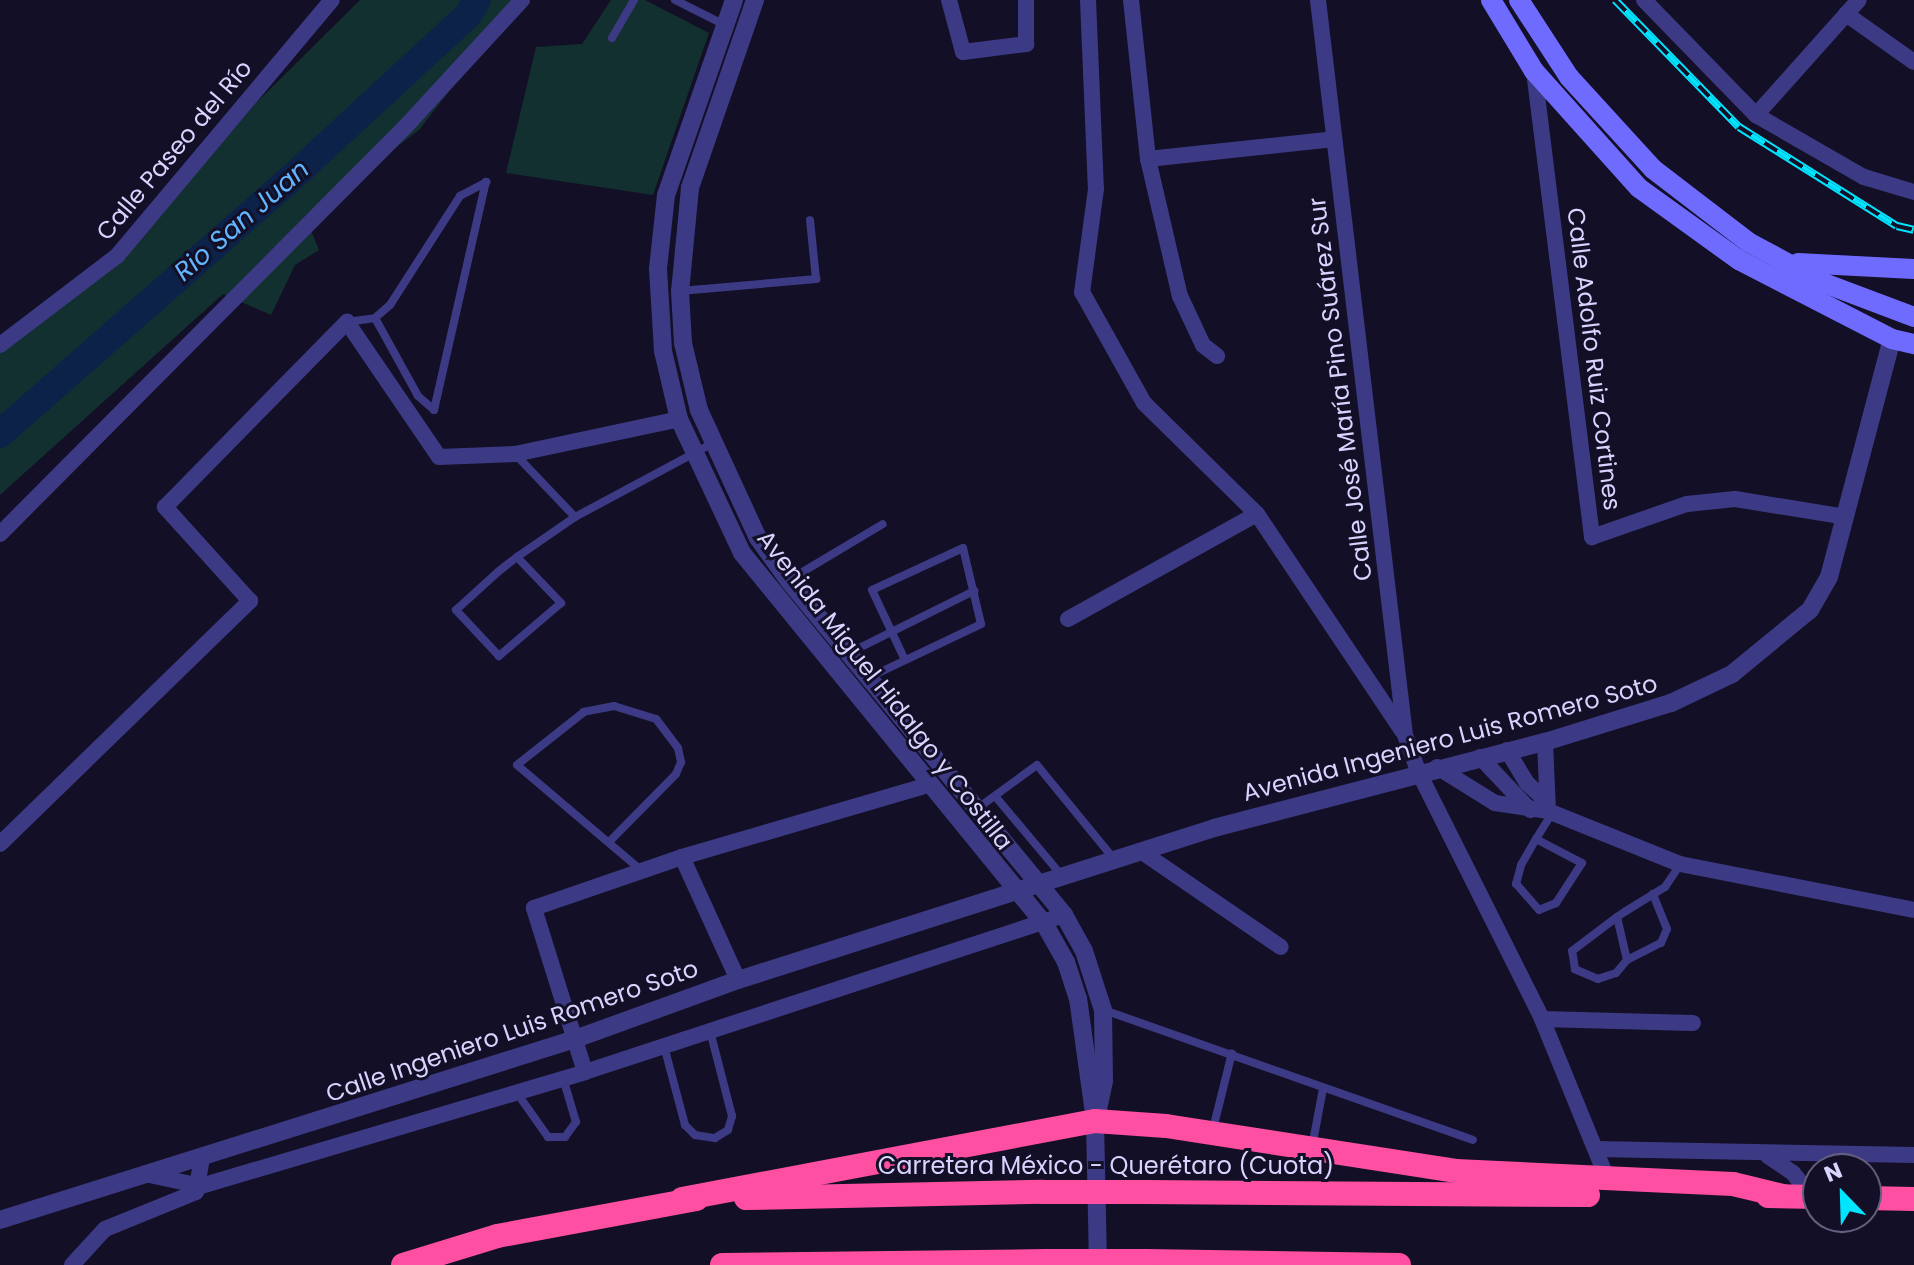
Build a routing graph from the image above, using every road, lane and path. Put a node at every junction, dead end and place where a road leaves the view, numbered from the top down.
1 (332, 0) edge
2 (522, 0) edge
3 (634, 0) edge
4 (675, 0) edge
5 (734, 0) edge
6 (755, 0) edge
7 (949, 0) edge
8 (1026, 0) edge
9 (1088, 0) edge
10 (1131, 0) edge
11 (1318, 0) edge
12 (1491, 0) edge
13 (1519, 0) edge
14 (1644, 0) edge
15 (1859, 0) edge
16 (1846, 14) junction
17 (725, 25) junction
18 (743, 34) junction
19 (612, 38) dead end
20 (1914, 62) edge
21 (1534, 71) junction
22 (1756, 115) junction
23 (1334, 139) junction
24 (1148, 159) junction
25 (1914, 192) edge
26 (810, 220) dead end
27 (1780, 260) junction
28 (1914, 269) edge
29 (680, 291) junction
30 (1911, 311) edge
31 (375, 318) junction
32 (347, 322) junction
33 (1892, 339) junction
34 (1914, 344) edge
35 (0, 345) edge
36 (1217, 356) dead end
37 (679, 419) junction
38 (711, 444) junction
39 (692, 453) junction
40 (515, 454) junction
41 (1257, 514) junction
42 (575, 517) junction
43 (1846, 517) junction
44 (883, 524) dead end
45 (0, 534) edge
46 (517, 557) junction
47 (789, 581) junction
48 (974, 591) junction
49 (1068, 619) dead end
50 (891, 629) junction
51 (849, 654) junction
52 (905, 660) junction
53 (869, 678) junction
54 (852, 687) junction
55 (1405, 735) junction
56 (1545, 742) junction
57 (1507, 750) junction
58 (1480, 757) junction
59 (1428, 769) junction
60 (929, 785) junction
61 (995, 796) junction
62 (1548, 807) junction
63 (977, 809) junction
64 (1530, 810) junction
65 (1536, 839) junction
66 (609, 842) junction
67 (0, 844) edge
68 (1142, 852) junction
69 (682, 857) junction
70 (1115, 860) junction
71 (1680, 864) junction
72 (641, 870) junction
73 (1064, 877) junction
74 (1039, 885) junction
75 (1016, 892) junction
76 (1653, 894) junction
77 (1914, 910) edge
78 (1064, 915) junction
79 (1617, 917) junction
80 (1044, 923) junction
81 (1281, 947) dead end
82 (1627, 960) junction
83 (738, 980) junction
84 (1103, 1010) junction
85 (1542, 1019) junction
86 (1693, 1023) dead end
87 (710, 1031) junction
88 (575, 1039) junction
89 (664, 1046) junction
90 (1232, 1053) junction
91 (585, 1072) junction
92 (563, 1078) junction
93 (1323, 1089) junction
94 (517, 1092) junction
95 (1095, 1121) junction
96 (1212, 1133) junction
97 (1473, 1140) dead end
98 (1312, 1149) junction
99 (1596, 1149) junction
100 (1767, 1155) junction
101 (1914, 1155) edge
102 (202, 1157) junction
103 (145, 1174) junction
104 (1608, 1181) junction
105 (1802, 1183) edge
106 (201, 1186) junction
107 (1783, 1196) junction
108 (1802, 1197) edge
109 (1882, 1198) edge
110 (682, 1199) junction
111 (1914, 1199) edge
112 (0, 1220) edge
113 (72, 1265) edge
114 (403, 1265) edge
115 (726, 1265) edge
116 (1098, 1265) edge
117 (1399, 1265) edge

1 - 35 street, Calle Paseo del Río
2 - 45 street
3 - 19 lane
4 - 17 lane
5 - 17 street, Avenida Miguel Hidalgo y Costilla
6 - 18 street, Avenida Miguel Hidalgo y Costilla
7 - 8 street
9 - 41 street
10 - 24 street
11 - 23 street, Calle José María Pino Suárez Sur
12 - 21 main road
13 - 27 main road
14 - 22 street
15 - 16 street
16 - 20 street
16 - 22 street
17 - 18 lane
17 - 37 street, Avenida Miguel Hidalgo y Costilla
18 - 29 street, Avenida Miguel Hidalgo y Costilla
21 - 33 main road
21 - 43 street, Calle Adolfo Ruiz Cortines
22 - 25 street
23 - 24 street
23 - 55 street, Calle José María Pino Suárez Sur
24 - 36 street
26 - 29 lane
27 - 28 main road
27 - 30 main road
29 - 38 street, Avenida Miguel Hidalgo y Costilla
30 - 33 main road
31 - 31 lane
31 - 32 lane
32 - 40 street
32 - 67 street
33 - 34 main road
33 - 43 street, Avenida Ingeniero Luis Romero Soto
37 - 39 street, Avenida Miguel Hidalgo y Costilla
37 - 40 street
38 - 39 lane
38 - 47 street, Avenida Miguel Hidalgo y Costilla
39 - 42 lane
39 - 54 street, Avenida Miguel Hidalgo y Costilla
40 - 42 lane
41 - 49 street
41 - 55 street
42 - 46 lane
43 - 56 street, Avenida Ingeniero Luis Romero Soto
44 - 47 lane
46 - 46 lane
47 - 51 street, Avenida Miguel Hidalgo y Costilla
48 - 50 lane
48 - 50 lane
48 - 52 lane
50 - 51 lane
50 - 52 lane
51 - 53 street, Avenida Miguel Hidalgo y Costilla
52 - 53 lane
53 - 54 lane
53 - 63 street, Avenida Miguel Hidalgo y Costilla
54 - 60 street, Avenida Miguel Hidalgo y Costilla
55 - 59 street, Calle José María Pino Suárez Sur
56 - 57 street, Avenida Ingeniero Luis Romero Soto
56 - 62 street
57 - 58 street, Avenida Ingeniero Luis Romero Soto
57 - 62 street
58 - 59 street, Avenida Ingeniero Luis Romero Soto
58 - 64 street
59 - 64 street
59 - 68 street, Avenida Ingeniero Luis Romero Soto
59 - 85 street, Calle José María Pino Suárez Sur
60 - 69 street
60 - 75 street, Avenida Miguel Hidalgo y Costilla
61 - 63 lane
61 - 70 lane
61 - 73 lane
62 - 64 street
62 - 65 lane
62 - 71 street
63 - 74 street, Avenida Miguel Hidalgo y Costilla
65 - 65 lane
66 - 66 lane
66 - 72 lane
68 - 70 street, Avenida Ingeniero Luis Romero Soto
68 - 81 street
69 - 72 street
69 - 83 street
70 - 73 street, Avenida Ingeniero Luis Romero Soto
71 - 76 lane
71 - 77 street
72 - 88 street
73 - 74 street, Avenida Ingeniero Luis Romero Soto
74 - 75 street, Calle Ingeniero Luis Romero Soto
74 - 78 street, Avenida Miguel Hidalgo y Costilla
75 - 80 street, Avenida Miguel Hidalgo y Costilla
75 - 83 street, Calle Ingeniero Luis Romero Soto
76 - 79 lane
76 - 82 lane
78 - 80 street
78 - 84 street, Avenida Miguel Hidalgo y Costilla
79 - 82 lane
79 - 82 lane
80 - 87 street
80 - 95 street, Avenida Miguel Hidalgo y Costilla
83 - 88 street, Calle Ingeniero Luis Romero Soto
84 - 90 lane
84 - 95 street, Avenida Miguel Hidalgo y Costilla
85 - 86 street
85 - 99 street, Calle José María Pino Suárez Sur
87 - 89 street
87 - 89 lane
88 - 91 street
88 - 102 street, Calle Ingeniero Luis Romero Soto
89 - 91 street
90 - 93 lane
90 - 96 lane
91 - 92 street
92 - 94 street
92 - 94 lane
93 - 97 lane
93 - 98 lane
94 - 106 street
95 - 96 highway
95 - 110 highway
95 - 116 street, Avenida Miguel Hidalgo y Costilla
96 - 98 highway
98 - 104 highway
99 - 100 street
99 - 104 street, Calle José María Pino Suárez Sur
100 - 101 street
100 - 105 street
102 - 103 street, Calle Ingeniero Luis Romero Soto
102 - 106 street
103 - 106 street
103 - 112 street, Calle Ingeniero Luis Romero Soto
104 - 107 highway
106 - 113 street
107 - 108 highway, Carretera México - Querétaro (Cuota)
107 - 110 highway, Carretera México - Querétaro (Cuota), bridge
109 - 111 highway
110 - 114 highway, Carretera México - Querétaro (Cuota)
115 - 117 highway, bridge

